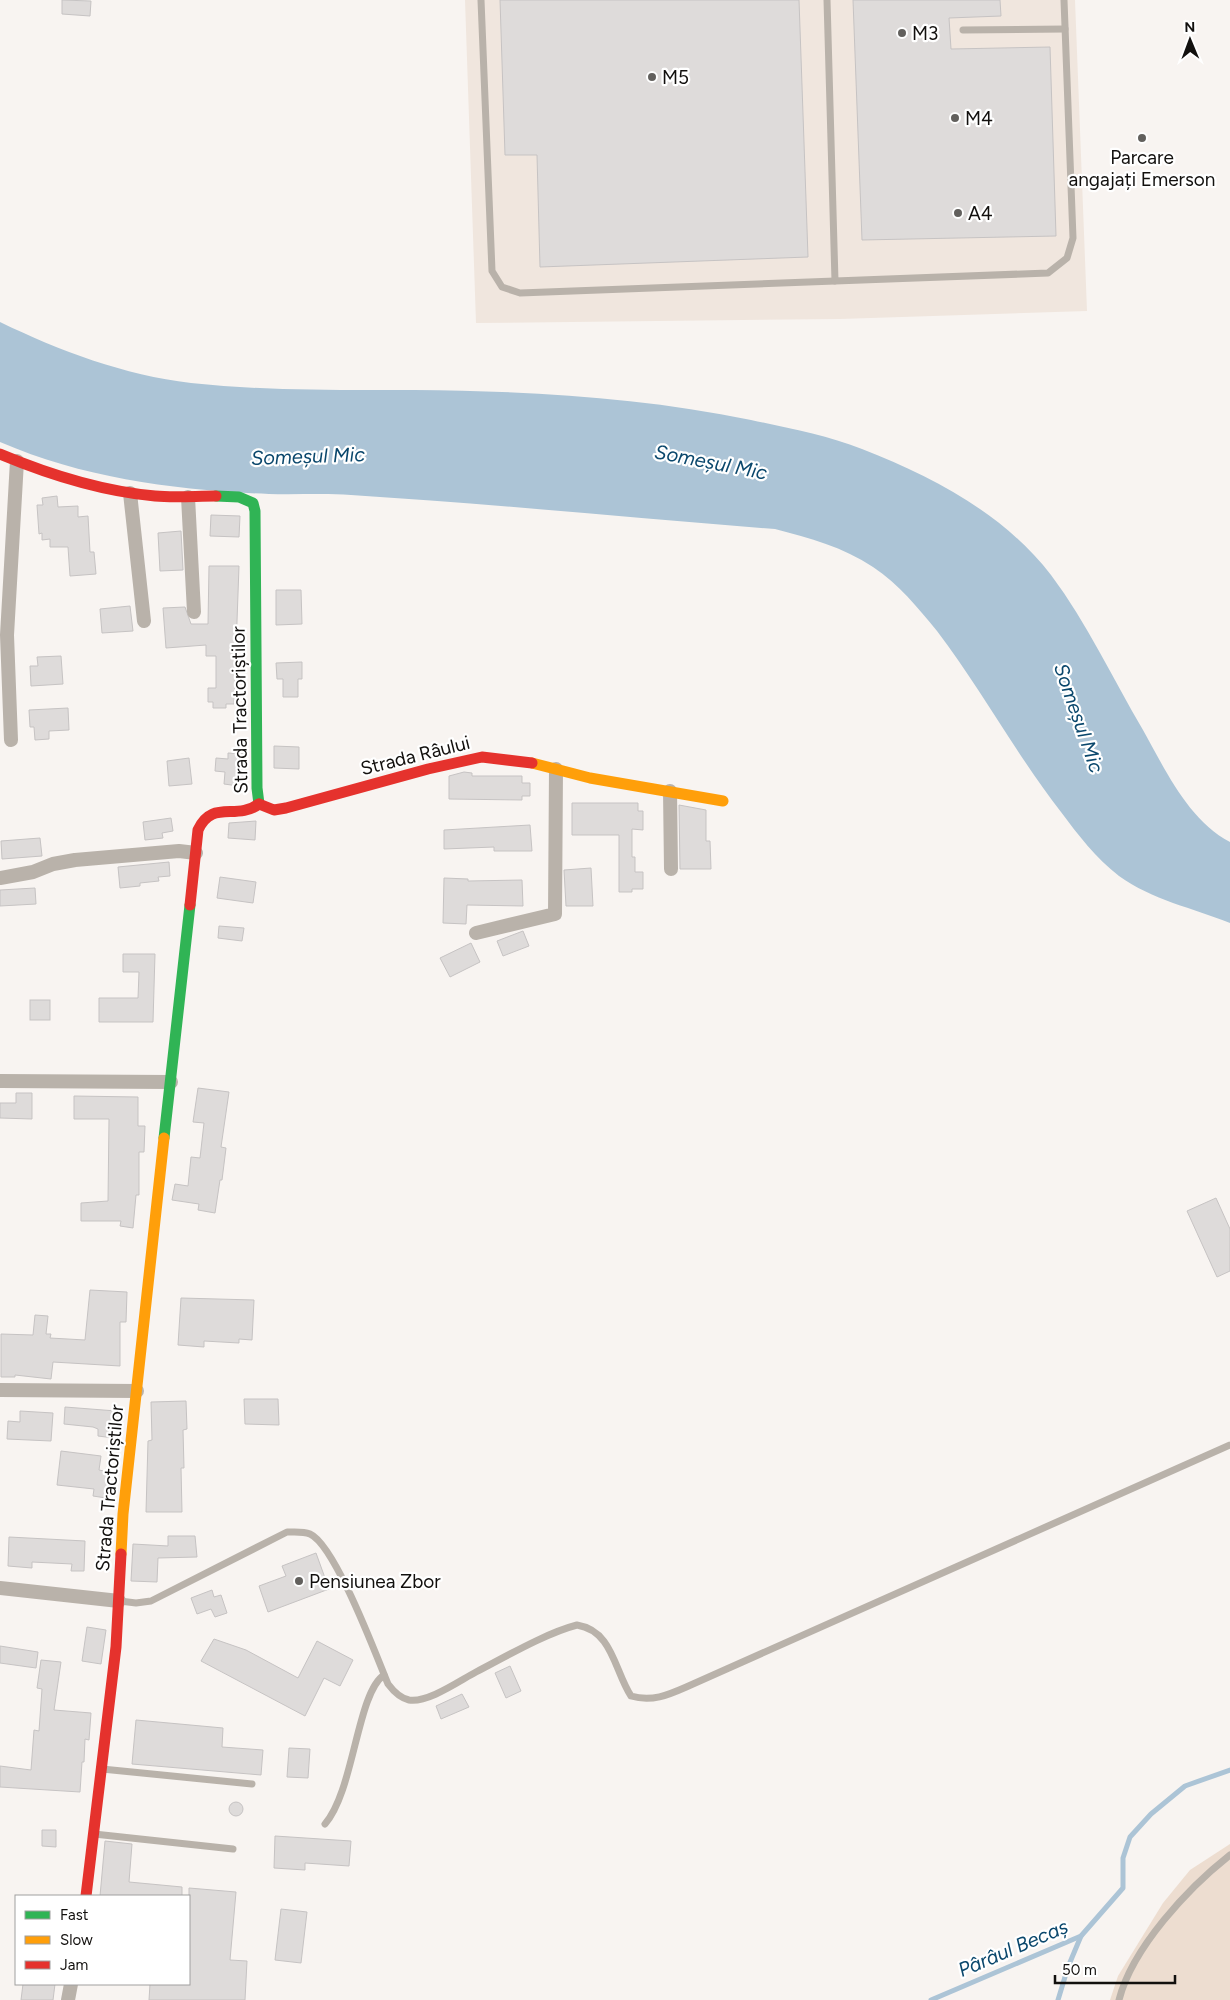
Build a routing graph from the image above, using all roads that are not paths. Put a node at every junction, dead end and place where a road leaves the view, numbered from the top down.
1 (481, 0) edge
2 (826, 0) edge
3 (1064, 0) edge
4 (1065, 29) junction
5 (963, 30) dead end
6 (835, 281) junction
7 (0, 454) edge
8 (17, 461) junction
9 (130, 493) junction
10 (188, 497) junction
11 (194, 612) dead end
12 (144, 621) dead end
13 (11, 740) dead end
14 (556, 769) junction
15 (670, 792) junction
16 (723, 801) dead end
17 (259, 804) junction
18 (196, 852) junction
19 (671, 869) dead end
20 (0, 878) edge
21 (476, 933) dead end
22 (0, 1081) edge
23 (171, 1082) junction
24 (0, 1390) edge
25 (137, 1391) junction
26 (1230, 1445) edge
27 (0, 1588) edge
28 (119, 1601) junction
29 (384, 1675) junction
30 (102, 1769) junction
31 (252, 1784) dead end
32 (325, 1824) dead end
33 (93, 1834) junction
34 (233, 1849) dead end
35 (1230, 1855) edge
36 (86, 1895) edge
37 (71, 1985) edge
38 (68, 2000) edge
39 (1118, 2000) edge

1 - 6 lane
2 - 6 lane
3 - 4 lane
4 - 5 lane
4 - 6 lane
7 - 8 street
8 - 9 street
8 - 13 street
9 - 10 street
9 - 12 street
10 - 11 street
10 - 17 street, Strada Tractoriștilor
14 - 15 street, Strada Râului
14 - 17 street, Strada Râului
14 - 21 street
15 - 16 street, Strada Râului
15 - 19 street
17 - 18 street, Strada Tractoriștilor
18 - 20 street
18 - 23 street, Strada Tractoriștilor
22 - 23 street
23 - 25 street, Strada Tractoriștilor
24 - 25 street
25 - 28 street, Strada Tractoriștilor
26 - 29 lane
27 - 28 street
28 - 29 lane
28 - 30 street, Strada Tractoriștilor
29 - 32 lane
30 - 31 lane
30 - 33 street, Strada Tractoriștilor
33 - 34 lane
33 - 36 street, Strada Tractoriștilor
35 - 39 lane
37 - 38 street

